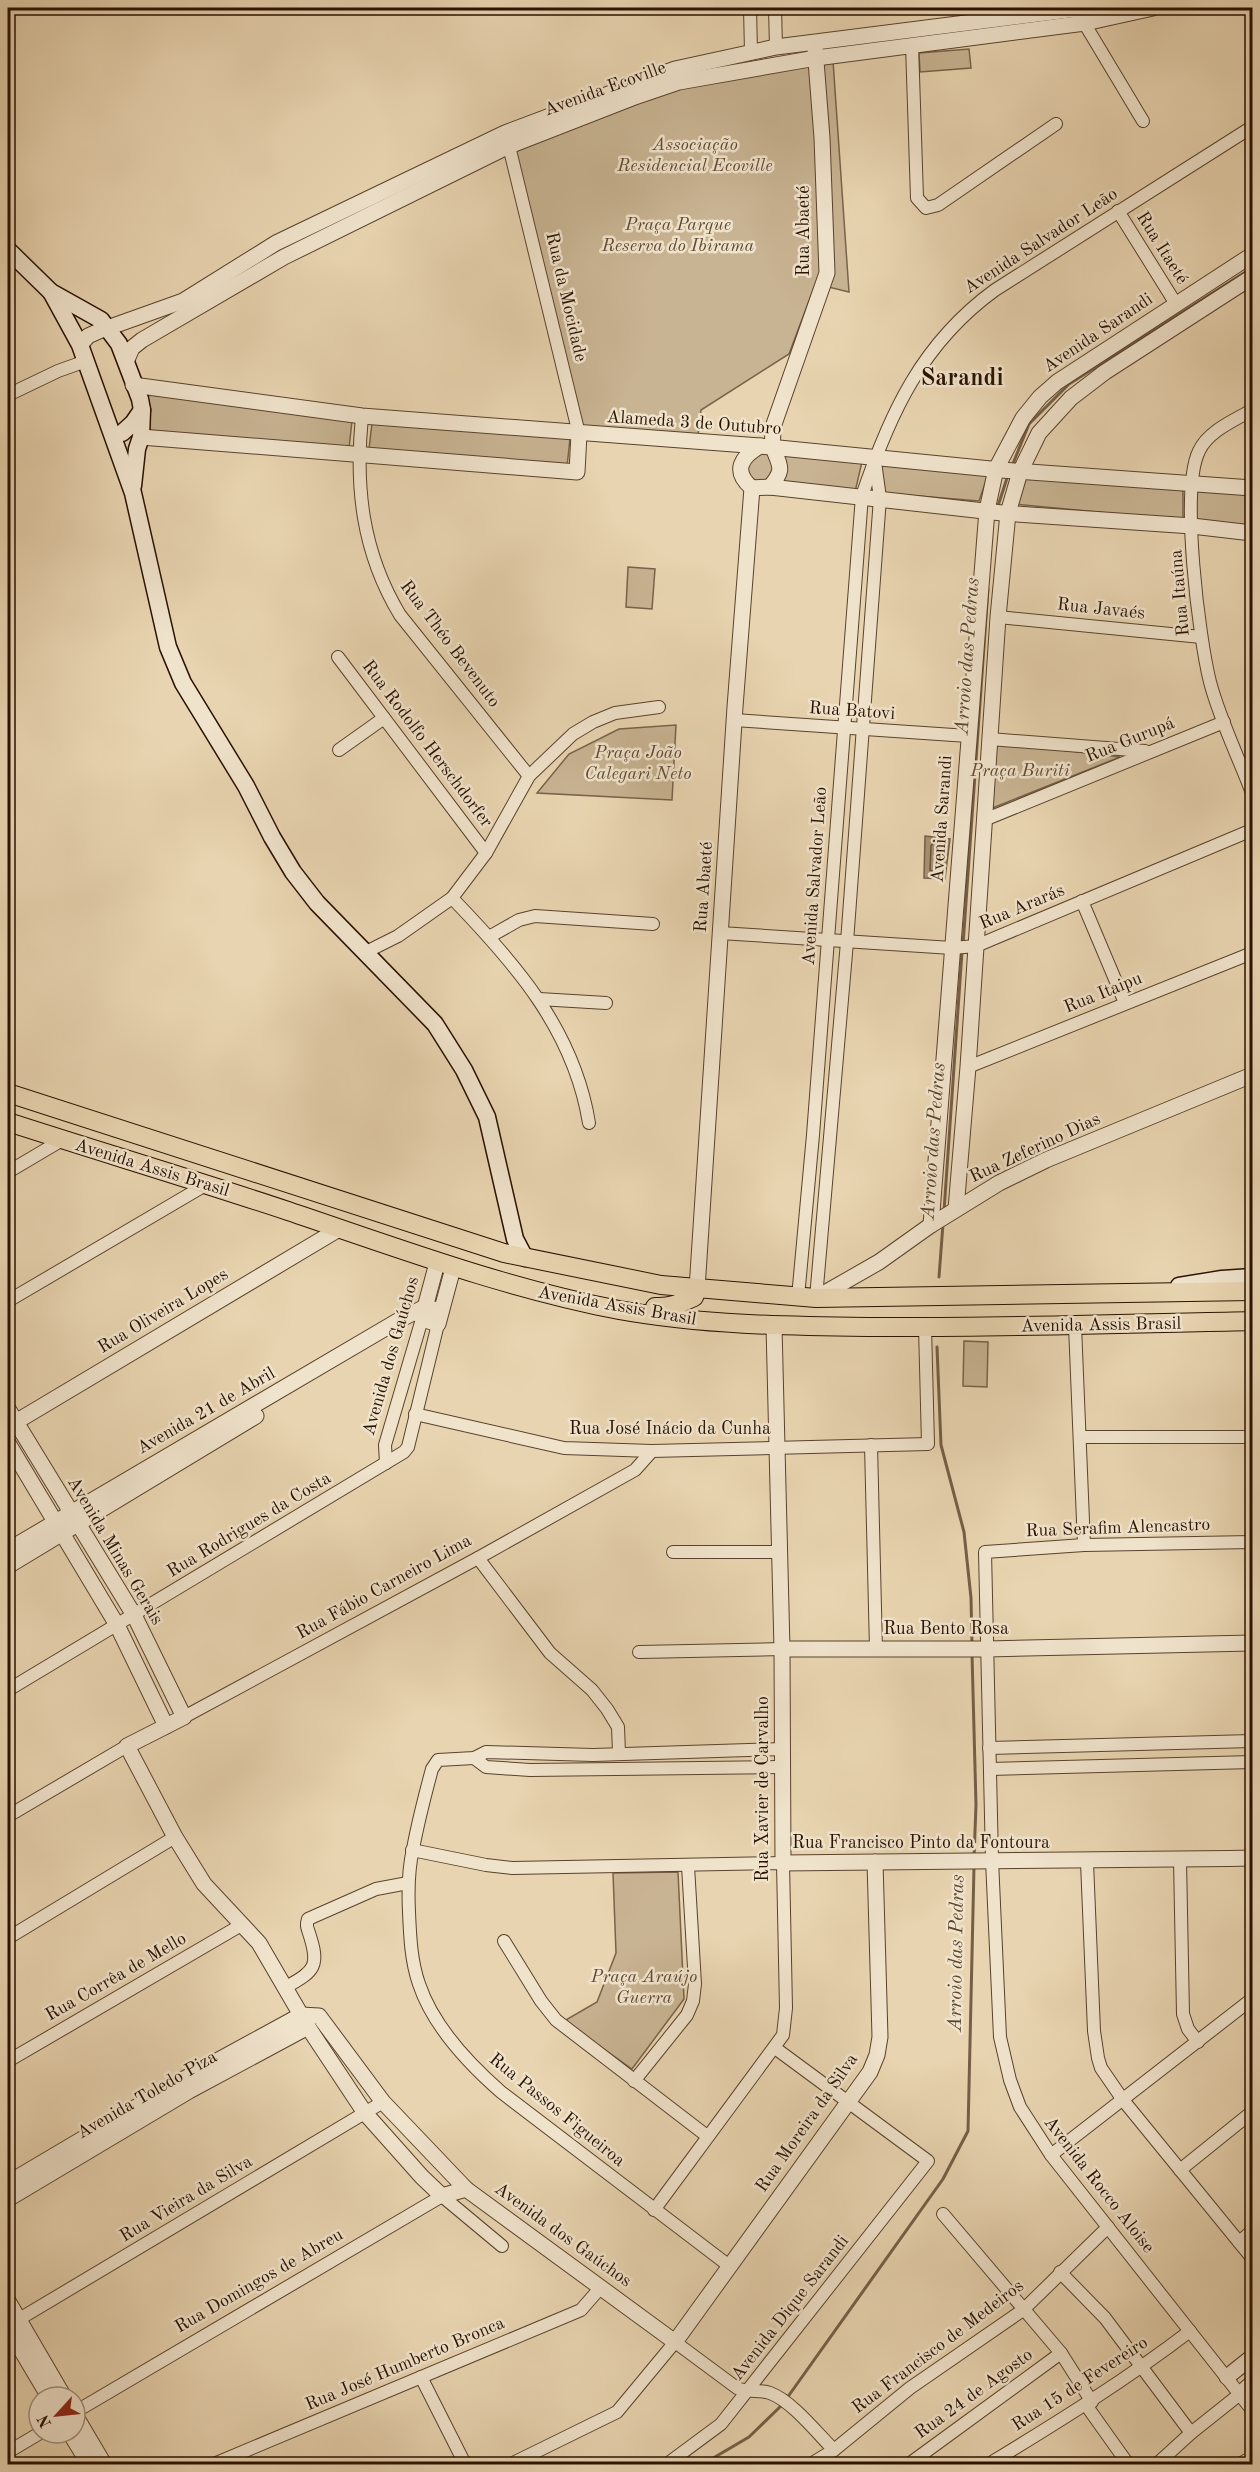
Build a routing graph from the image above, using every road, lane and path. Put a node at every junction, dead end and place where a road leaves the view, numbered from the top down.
1 (750, 8) edge
2 (775, 8) edge
3 (1080, 8) edge
4 (1153, 8) edge
5 (1085, 23) junction
6 (912, 45) junction
7 (776, 47) junction
8 (815, 50) junction
9 (751, 52) junction
10 (720, 66) junction
11 (1143, 121) dead end
12 (1056, 124) dead end
13 (1252, 127) edge
14 (507, 140) junction
15 (1118, 211) junction
16 (276, 243) junction
17 (8, 250) edge
18 (1252, 255) edge
19 (284, 257) junction
20 (1252, 277) edge
21 (51, 292) junction
22 (1176, 304) junction
23 (108, 327) junction
24 (80, 345) junction
25 (86, 361) junction
26 (126, 362) junction
27 (133, 385) junction
28 (8, 395) edge
29 (142, 410) junction
30 (1252, 410) edge
31 (362, 416) junction
32 (116, 432) junction
33 (579, 434) junction
34 (141, 437) junction
35 (734, 445) junction
36 (767, 447) junction
37 (358, 454) junction
38 (875, 459) junction
39 (743, 460) junction
40 (1008, 471) junction
41 (1192, 483) junction
42 (770, 487) junction
43 (752, 488) junction
44 (1252, 488) edge
45 (133, 493) junction
46 (862, 496) junction
47 (880, 498) junction
48 (997, 512) junction
49 (1192, 526) junction
50 (1252, 533) edge
51 (998, 617) junction
52 (1201, 637) junction
53 (338, 657) dead end
54 (658, 707) dead end
55 (384, 718) junction
56 (734, 720) junction
57 (1224, 722) junction
58 (843, 729) junction
59 (864, 730) junction
60 (968, 736) junction
61 (990, 739) junction
62 (339, 750) dead end
63 (1149, 751) junction
64 (529, 776) junction
65 (1252, 793) edge
66 (984, 820) junction
67 (1252, 830) edge
68 (486, 853) junction
69 (452, 898) junction
70 (1082, 901) junction
71 (653, 924) dead end
72 (720, 933) junction
73 (489, 937) junction
74 (828, 940) junction
75 (847, 942) junction
76 (965, 947) junction
77 (364, 953) junction
78 (1252, 953) edge
79 (539, 999) junction
80 (606, 1003) dead end
81 (1125, 1003) junction
82 (968, 1067) junction
83 (1252, 1075) edge
84 (8, 1093) edge
85 (8, 1122) edge
86 (589, 1124) dead end
87 (813, 1136) junction
88 (831, 1136) junction
89 (62, 1140) junction
90 (500, 1163) junction
91 (8, 1172) edge
92 (207, 1184) junction
93 (953, 1211) junction
94 (389, 1217) junction
95 (934, 1223) junction
96 (339, 1229) junction
97 (504, 1253) junction
98 (525, 1258) junction
99 (445, 1266) junction
100 (1252, 1277) edge
101 (697, 1289) junction
102 (530, 1290) junction
103 (1252, 1291) edge
104 (1141, 1293) junction
105 (807, 1297) junction
106 (8, 1301) edge
107 (621, 1310) junction
108 (423, 1313) junction
109 (439, 1317) junction
110 (1252, 1321) edge
111 (774, 1326) junction
112 (1075, 1326) junction
113 (925, 1327) junction
114 (415, 1414) junction
115 (10, 1419) edge
116 (1080, 1437) junction
117 (1252, 1437) edge
118 (8, 1443) edge
119 (871, 1445) junction
120 (778, 1447) junction
121 (652, 1451) junction
122 (386, 1463) junction
123 (74, 1519) junction
124 (59, 1528) junction
125 (1252, 1542) edge
126 (1084, 1545) junction
127 (8, 1550) edge
128 (673, 1552) dead end
129 (780, 1552) junction
130 (985, 1552) joint
131 (478, 1558) junction
132 (8, 1566) edge
133 (134, 1615) junction
134 (117, 1625) junction
135 (1252, 1643) edge
136 (782, 1649) junction
137 (876, 1649) junction
138 (986, 1649) junction
139 (639, 1652) dead end
140 (8, 1690) edge
141 (184, 1717) junction
142 (166, 1726) junction
143 (1252, 1741) edge
144 (127, 1746) junction
145 (989, 1748) junction
146 (782, 1749) junction
147 (619, 1753) junction
148 (530, 1755) junction
149 (592, 1755) junction
150 (474, 1758) junction
151 (1252, 1762) edge
152 (782, 1767) junction
153 (990, 1769) junction
154 (530, 1770) junction
155 (593, 1771) junction
156 (8, 1816) edge
157 (175, 1837) junction
158 (412, 1850) junction
159 (1252, 1858) edge
160 (989, 1860) junction
161 (1180, 1860) junction
162 (875, 1862) junction
163 (1087, 1862) junction
164 (783, 1863) junction
165 (688, 1866) junction
166 (408, 1883) junction
167 (243, 1924) junction
168 (8, 1938) edge
169 (504, 1941) dead end
170 (286, 1987) junction
171 (1252, 2000) edge
172 (305, 2021) junction
173 (1198, 2042) junction
174 (775, 2048) junction
175 (8, 2061) edge
176 (634, 2081) junction
177 (1123, 2100) junction
178 (382, 2102) junction
179 (849, 2103) junction
180 (1252, 2112) edge
181 (365, 2114) junction
182 (707, 2136) junction
183 (73, 2152) junction
184 (1051, 2155) junction
185 (1180, 2170) junction
186 (8, 2183) edge
187 (466, 2189) junction
188 (442, 2196) junction
189 (8, 2199) edge
190 (654, 2210) junction
191 (943, 2214) dead end
192 (1108, 2227) junction
193 (1252, 2231) edge
194 (1239, 2242) junction
195 (502, 2246) dead end
196 (1252, 2258) edge
197 (729, 2265) junction
198 (1060, 2272) junction
199 (601, 2287) junction
200 (8, 2301) edge
201 (1023, 2310) junction
202 (11, 2325) edge
203 (1190, 2331) junction
204 (675, 2342) junction
205 (1061, 2353) junction
206 (1252, 2356) edge
207 (1142, 2368) junction
208 (421, 2377) junction
209 (1227, 2377) junction
210 (1252, 2383) edge
211 (43, 2385) edge
212 (55, 2385) edge
213 (748, 2391) junction
214 (1240, 2394) junction
215 (1089, 2403) junction
216 (87, 2407) edge
217 (1252, 2410) edge
218 (1191, 2433) junction
219 (87, 2435) edge
220 (27, 2441) edge
221 (77, 2445) edge
222 (8, 2452) edge
223 (829, 2457) edge
224 (1252, 2457) edge
225 (89, 2464) edge
226 (104, 2464) edge
227 (214, 2464) edge
228 (465, 2464) edge
229 (511, 2464) edge
230 (667, 2464) edge
231 (811, 2464) edge
232 (909, 2464) edge
233 (989, 2464) edge
234 (1128, 2464) edge
235 (1157, 2464) edge
236 (1240, 2464) edge

1 - 9 street
2 - 7 street
3 - 5 street
3 - 8 street, Avenida Ecoville
4 - 5 street, Avenida Ecoville
5 - 6 street, Avenida Ecoville
5 - 11 street
6 - 8 street, Avenida Ecoville
6 - 12 street
7 - 8 street, Avenida Ecoville
7 - 9 street, Avenida Ecoville
8 - 10 street, Avenida Ecoville
8 - 36 street, Rua Abaeté
9 - 10 street, Avenida Ecoville
10 - 14 street, Avenida Ecoville
13 - 15 street, Avenida Salvador Leão
14 - 16 street, Avenida Ecoville
14 - 19 street, Avenida Ecoville
14 - 33 street, Rua da Mocidade
15 - 22 street, Rua Itaeté
15 - 38 street, Avenida Salvador Leão
16 - 19 street
16 - 23 street, Avenida Ecoville
17 - 21 main road
18 - 22 street, Avenida Sarandi
19 - 26 street, Avenida Ecoville
20 - 40 street, Avenida Sarandi
21 - 23 main road
21 - 24 main road
22 - 40 street, Avenida Sarandi
23 - 24 street, Avenida Ecoville
23 - 26 main road
24 - 25 main road
25 - 28 street
25 - 32 main road
26 - 27 main road
27 - 29 main road
27 - 31 street, Alameda 3 de Outubro
29 - 32 main road
29 - 34 main road
30 - 41 street, Rua Itaúna
31 - 33 street, Alameda 3 de Outubro
31 - 37 street, Rua Théo Bevenuto
32 - 34 main road
32 - 45 main road
33 - 35 street, Alameda 3 de Outubro
33 - 37 street, Rua da Mocidade
34 - 37 street
34 - 45 main road
35 - 36 street, Alameda 3 de Outubro
35 - 39 street
36 - 38 street, Alameda 3 de Outubro
36 - 39 street
36 - 42 street
37 - 64 street, Rua Théo Bevenuto
38 - 40 street, Alameda 3 de Outubro
38 - 46 street, Avenida Salvador Leão
38 - 47 street, Avenida Salvador Leão
39 - 43 street
40 - 41 street, Alameda 3 de Outubro
40 - 48 street, Avenida Sarandi
40 - 48 street, Avenida Sarandi
41 - 44 street, Alameda 3 de Outubro
41 - 49 street, Rua Itaúna
42 - 43 street
42 - 46 street
43 - 56 street, Rua Abaeté
45 - 77 main road
46 - 47 street
46 - 58 street, Avenida Salvador Leão
47 - 48 street
47 - 59 street, Avenida Salvador Leão
48 - 49 street
48 - 51 street, Avenida Sarandi
48 - 60 street, Avenida Sarandi
49 - 50 street
49 - 52 street, Rua Itaúna
51 - 52 street, Rua Javaés
51 - 61 street, Avenida Sarandi
52 - 57 street, Rua Itaúna
53 - 55 street, Rua Rodolfo Herschdorfer
54 - 64 street
55 - 62 street
55 - 68 street, Rua Rodolfo Herschdorfer
56 - 58 street, Rua Batovi
56 - 72 street, Rua Abaeté
57 - 63 street, Rua Gurupá
57 - 65 street, Rua Itaúna
58 - 59 street, Rua Batovi
58 - 74 street, Avenida Salvador Leão
59 - 60 street, Rua Batovi
59 - 75 street, Avenida Salvador Leão
60 - 76 street, Avenida Sarandi
61 - 63 street
61 - 66 street, Avenida Sarandi
63 - 66 street, Rua Gurupá
64 - 68 street
66 - 76 street, Avenida Sarandi
67 - 70 street, Rua Ararás
68 - 69 street
69 - 73 street
69 - 77 street
70 - 76 street, Rua Ararás
70 - 81 street
71 - 73 street
72 - 74 street, Rua Ararás
72 - 101 street, Rua Abaeté
73 - 79 street
74 - 75 street, Rua Ararás
74 - 87 street, Avenida Salvador Leão
75 - 76 street, Rua Ararás
75 - 88 street, Avenida Salvador Leão
76 - 82 street, Avenida Sarandi
76 - 95 street, Avenida Sarandi
77 - 90 main road
78 - 81 street, Rua Itaipu
79 - 80 street
79 - 86 street
81 - 82 street, Rua Itaipu
82 - 93 street, Avenida Sarandi
83 - 93 street, Rua Zeferino Dias
84 - 94 main road, Avenida Assis Brasil
85 - 89 main road, Avenida Assis Brasil
87 - 88 street
87 - 105 street, Avenida Salvador Leão
88 - 105 street, Avenida Salvador Leão
89 - 91 street
89 - 92 main road, Avenida Assis Brasil
90 - 97 main road
90 - 98 main road
92 - 96 main road, Avenida Assis Brasil
92 - 106 street
93 - 95 street, Rua Zeferino Dias
94 - 96 main road
94 - 97 main road, Avenida Assis Brasil
95 - 105 street, Rua Zeferino Dias
96 - 99 main road, Avenida Assis Brasil
96 - 115 street, Rua Oliveira Lopes
97 - 98 main road, Avenida Assis Brasil
97 - 102 main road
98 - 101 main road, Avenida Assis Brasil
99 - 102 main road, Avenida Assis Brasil
99 - 108 street, Avenida dos Gaúchos
99 - 109 street, Avenida dos Gaúchos
100 - 104 main road, Avenida Assis Brasil
101 - 105 main road, Avenida Assis Brasil
101 - 107 main road
102 - 107 main road, Avenida Assis Brasil
103 - 104 main road, Avenida Assis Brasil
104 - 105 main road, Avenida Assis Brasil
105 - 111 main road
107 - 111 main road, Avenida Assis Brasil
108 - 109 street
108 - 122 street, Avenida dos Gaúchos
108 - 123 street, Avenida 21 de Abril
109 - 114 street, Avenida dos Gaúchos
110 - 112 main road, Avenida Assis Brasil
111 - 113 main road, Avenida Assis Brasil
111 - 120 street, Rua Xavier de Carvalho
112 - 113 main road, Avenida Assis Brasil
112 - 116 street
113 - 119 street, Rua José Inácio da Cunha
114 - 121 street, Rua José Inácio da Cunha
114 - 122 street, Avenida dos Gaúchos
115 - 123 street, Avenida Minas Gerais
116 - 117 street
116 - 126 street
118 - 124 street, Avenida Minas Gerais
119 - 120 street, Rua José Inácio da Cunha
119 - 137 street
120 - 121 street, Rua José Inácio da Cunha
120 - 129 street, Rua Xavier de Carvalho
121 - 131 street, Rua Fábio Carneiro Lima
122 - 133 street, Rua Rodrigues da Costa
123 - 124 street, Avenida 21 de Abril
123 - 133 street, Avenida Minas Gerais
124 - 127 street, Avenida 21 de Abril
124 - 132 street, Avenida 21 de Abril
124 - 134 street, Avenida Minas Gerais
125 - 126 street, Rua Serafim Alencastro
126 - 130 street, Rua Serafim Alencastro
128 - 129 street
129 - 136 street, Rua Xavier de Carvalho
130 - 138 street, Avenida Rocco Aloise
131 - 141 street, Rua Fábio Carneiro Lima
131 - 147 street
133 - 134 street, Rua Rodrigues da Costa
133 - 141 street, Avenida Minas Gerais
134 - 140 street, Rua Rodrigues da Costa
134 - 142 street, Avenida Minas Gerais
135 - 138 street, Rua Bento Rosa
136 - 137 street, Rua Bento Rosa
136 - 139 street, Rua Bento Rosa
136 - 146 street, Rua Xavier de Carvalho
137 - 138 street, Rua Bento Rosa
138 - 145 street, Avenida Rocco Aloise
141 - 142 street, Rua Fábio Carneiro Lima
142 - 144 street, Rua Fábio Carneiro Lima
143 - 145 street
144 - 156 street
144 - 157 street
145 - 153 street, Avenida Rocco Aloise
146 - 147 street
146 - 152 street, Rua Xavier de Carvalho
147 - 149 street
148 - 149 street
148 - 150 street
148 - 154 street
149 - 155 street
150 - 154 street
150 - 158 street, Rua Passos Figueiroa
151 - 153 street
152 - 155 street
152 - 164 street, Rua Xavier de Carvalho
153 - 160 street, Avenida Rocco Aloise
154 - 155 street
157 - 167 street
157 - 168 street
158 - 165 street, Rua Francisco Pinto da Fontoura
158 - 166 street, Rua Passos Figueiroa
159 - 161 street, Rua Francisco Pinto da Fontoura
160 - 162 street, Rua Francisco Pinto da Fontoura
160 - 163 street, Rua Francisco Pinto da Fontoura
160 - 184 street, Avenida Rocco Aloise
161 - 163 street, Rua Francisco Pinto da Fontoura
161 - 173 street
162 - 164 street, Rua Francisco Pinto da Fontoura
162 - 179 street, Rua Moreira da Silva
163 - 177 street
164 - 165 street, Rua Francisco Pinto da Fontoura
164 - 174 street, Rua Xavier de Carvalho
165 - 176 street
166 - 170 street
166 - 190 street, Rua Passos Figueiroa
167 - 170 street
167 - 175 street, Rua Corrêa de Mello
169 - 176 street
170 - 172 street
171 - 173 street
172 - 178 street, Avenida dos Gaúchos
172 - 181 street
172 - 183 street, Avenida Toledo Piza
173 - 177 street
174 - 179 street
174 - 182 street, Rua Xavier de Carvalho
176 - 182 street
177 - 184 street
177 - 185 street
178 - 181 street, Rua Vieira da Silva
178 - 187 street, Avenida dos Gaúchos
179 - 197 street, Rua Moreira da Silva
179 - 213 street, Avenida Dique Sarandi
180 - 185 street
181 - 188 street
181 - 202 street, Rua Vieira da Silva
182 - 190 street, Rua Xavier de Carvalho
183 - 186 street, Avenida Toledo Piza
183 - 189 street, Avenida Toledo Piza
184 - 192 street, Avenida Rocco Aloise
185 - 194 street
187 - 188 street, Rua Domingos de Abreu
187 - 199 street, Avenida dos Gaúchos
188 - 195 street
188 - 216 street, Rua Domingos de Abreu
190 - 197 street, Rua Passos Figueiroa
191 - 201 street
192 - 198 street, Rua Francisco de Medeiros
192 - 203 street, Avenida Rocco Aloise
193 - 194 street
194 - 196 street
197 - 204 street, Rua Moreira da Silva
198 - 201 street, Rua Francisco de Medeiros
198 - 207 street
199 - 204 street, Avenida dos Gaúchos
199 - 208 street, Rua José Humberto Bronca
200 - 202 street
201 - 205 street
201 - 223 street, Rua Francisco de Medeiros
202 - 211 street
202 - 212 street
203 - 207 street, Rua 15 de Fevereiro
203 - 209 street, Avenida Rocco Aloise
204 - 213 street, Avenida dos Gaúchos
204 - 229 street
205 - 215 street
205 - 232 street, Rua 24 de Agosto
206 - 209 street
207 - 215 street, Rua 15 de Fevereiro
207 - 218 street
208 - 227 street, Rua José Humberto Bronca
208 - 228 street
209 - 214 street, Avenida Rocco Aloise
210 - 214 street
213 - 223 street, Avenida dos Gaúchos
213 - 230 street, Avenida Dique Sarandi
214 - 217 street, Avenida Rocco Aloise
214 - 218 street
215 - 233 street, Rua 15 de Fevereiro
215 - 234 street
218 - 235 street
219 - 226 street
220 - 222 street
221 - 225 street
223 - 231 street, Rua Francisco de Medeiros
224 - 236 street

